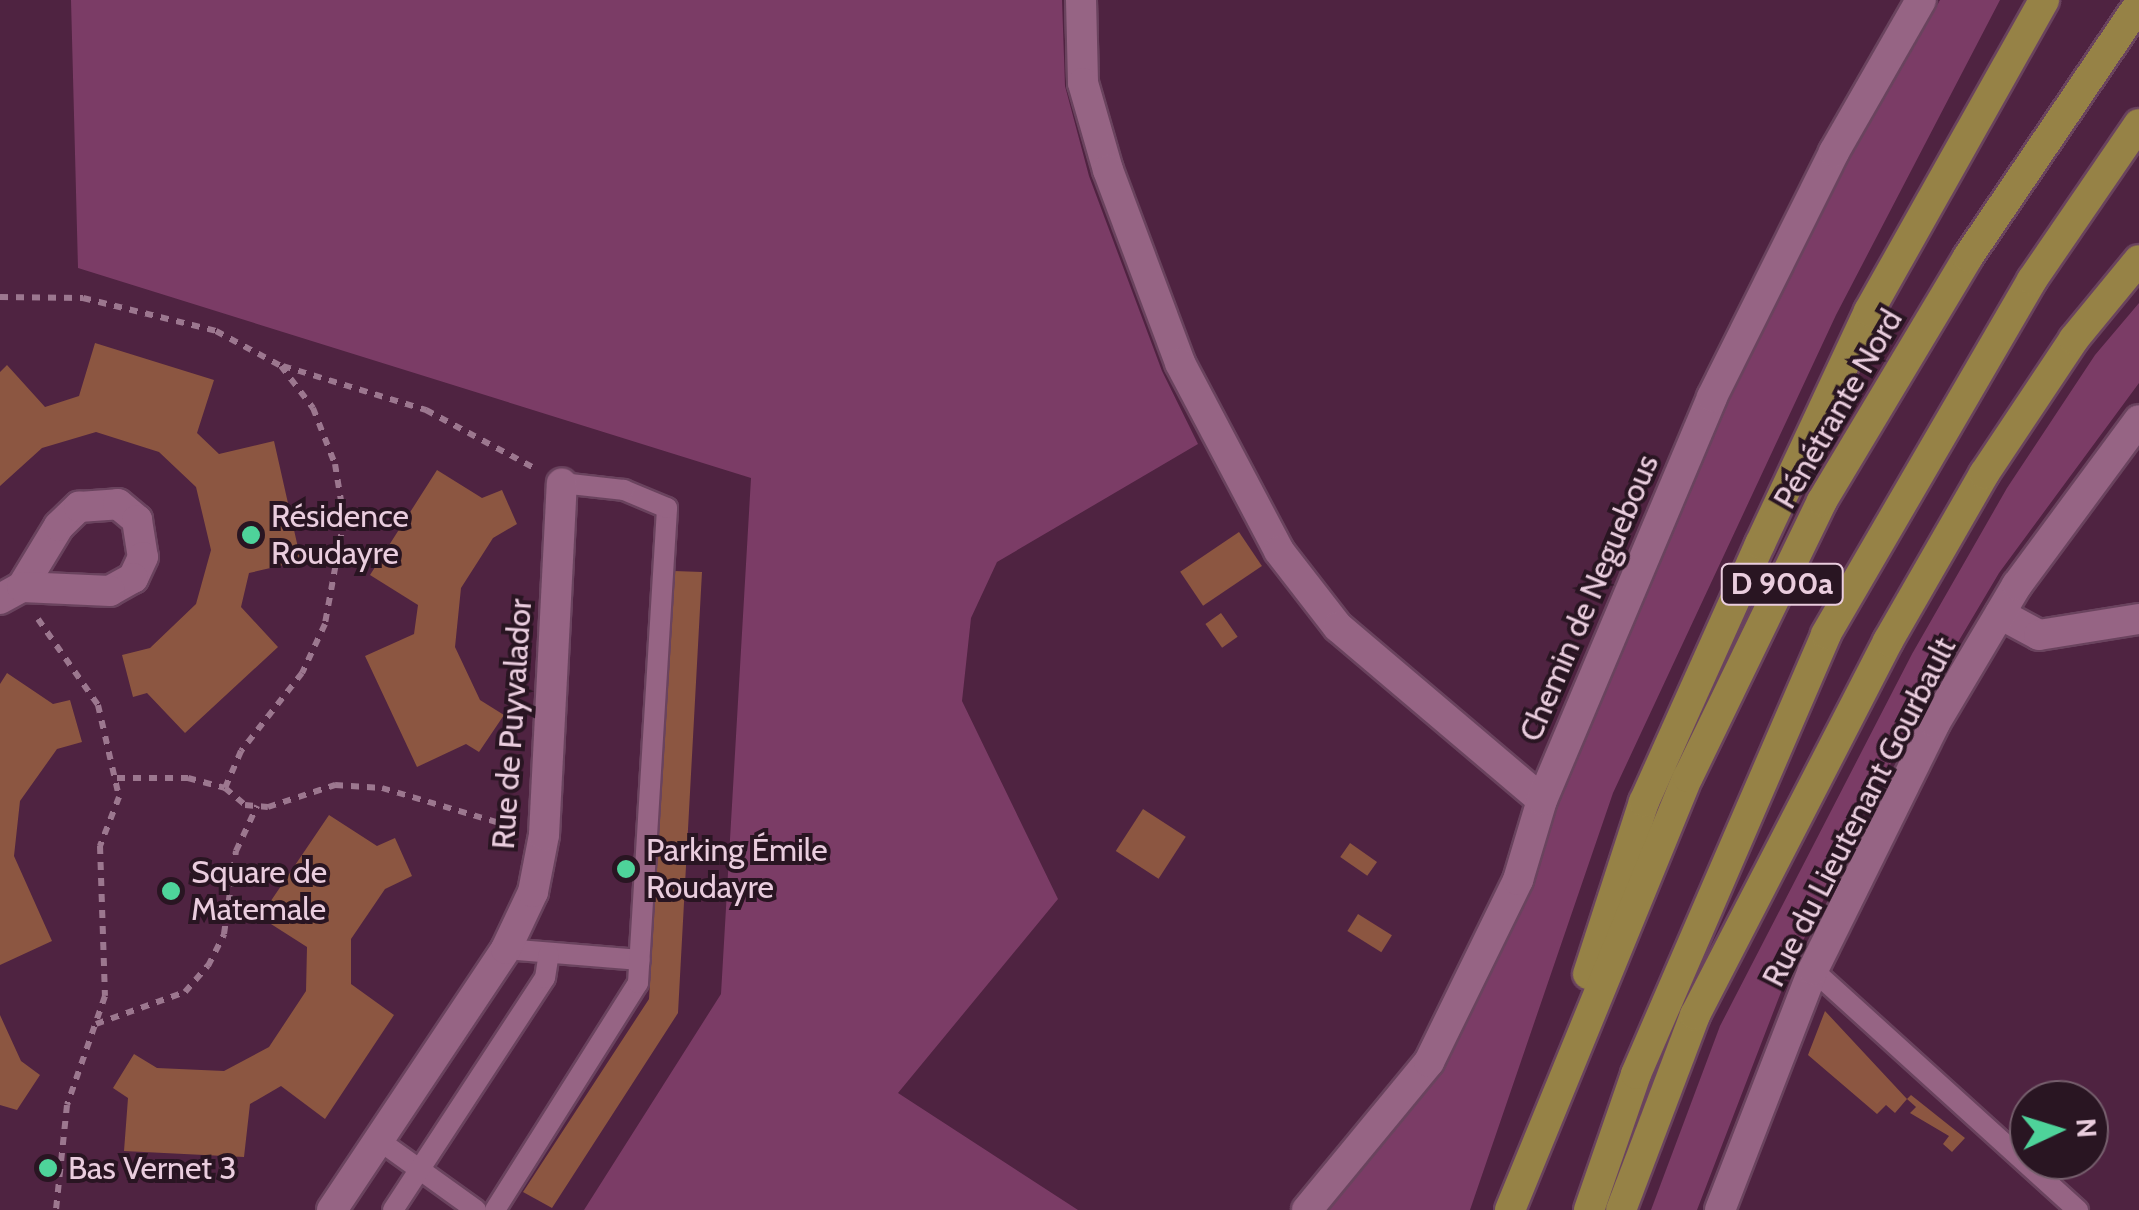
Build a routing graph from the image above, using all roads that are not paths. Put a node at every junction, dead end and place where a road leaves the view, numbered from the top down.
1 (1081, 0) edge
2 (1921, 0) edge
3 (2044, 0) edge
4 (2139, 4) edge
5 (2139, 124) edge
6 (2139, 260) edge
7 (2139, 420) edge
8 (562, 483) joint
9 (2000, 614) junction
10 (2139, 619) edge
11 (1542, 800) junction
12 (506, 949) junction
13 (549, 954) junction
14 (640, 960) junction
15 (1813, 970) junction
16 (380, 1141) junction
17 (420, 1170) junction
18 (332, 1210) edge
19 (393, 1210) edge
20 (476, 1210) edge
21 (495, 1210) edge
22 (1307, 1210) edge
23 (1510, 1210) edge
24 (1589, 1210) edge
25 (1621, 1210) edge
26 (1720, 1210) edge
27 (2078, 1210) edge

1 - 11 street
2 - 11 street, Chemin de Neguebous
3 - 23 highway
4 - 23 highway, Pénétrante Nord / D 900a
5 - 24 highway, D 900a
6 - 25 highway
7 - 9 street, Rue du Lieutenant Gourbault
8 - 12 street, Rue de Puyvalador
8 - 14 lane
9 - 10 street
9 - 15 street, Rue du Lieutenant Gourbault
11 - 22 street, Chemin de Neguebous
12 - 13 lane
12 - 16 street, Rue de Puyvalador
13 - 14 lane
13 - 17 lane
14 - 21 lane
15 - 26 street, Rue du Lieutenant Gourbault
15 - 27 lane
16 - 17 lane
16 - 18 street, Rue de Puyvalador
17 - 19 lane
17 - 20 lane

